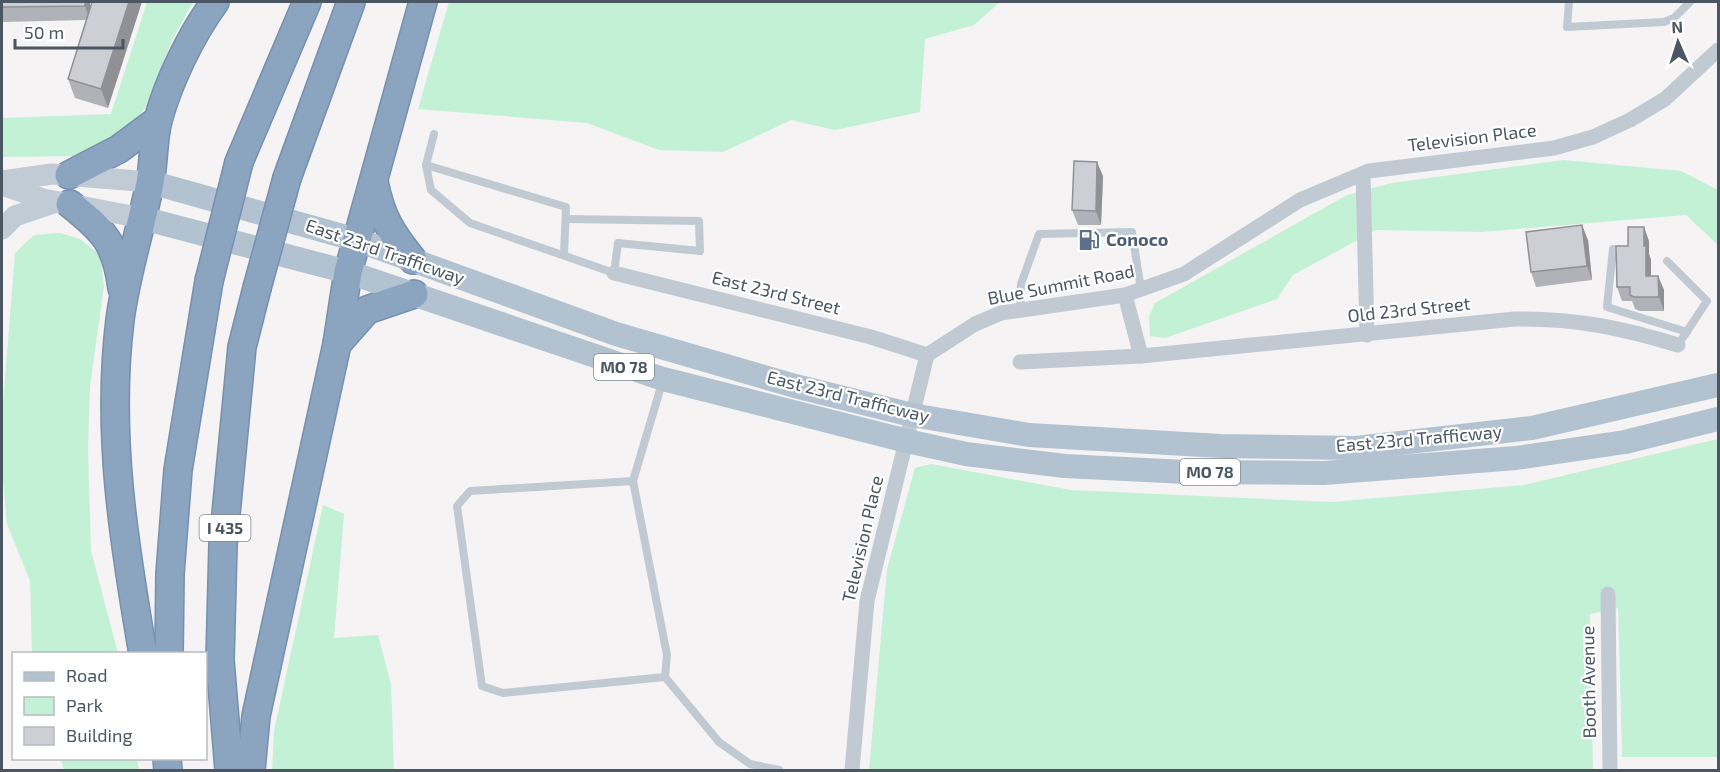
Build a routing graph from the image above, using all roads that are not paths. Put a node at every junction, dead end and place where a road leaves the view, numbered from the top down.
1 (214, 2) edge
2 (307, 2) edge
3 (351, 2) edge
4 (423, 2) edge
5 (1569, 2) edge
6 (1690, 2) edge
7 (1719, 50) edge
8 (158, 120) junction
9 (434, 134) dead end
10 (426, 165) junction
11 (1363, 174) junction
12 (69, 175) junction
13 (373, 178) junction
14 (150, 182) junction
15 (2, 183) edge
16 (63, 203) junction
17 (142, 218) junction
18 (566, 219) junction
19 (2, 229) edge
20 (357, 240) junction
21 (1613, 249) dead end
22 (564, 255) junction
23 (412, 260) junction
24 (1667, 261) dead end
25 (348, 273) junction
26 (614, 273) junction
27 (1141, 290) junction
28 (414, 294) junction
29 (1125, 295) junction
30 (123, 299) junction
31 (1020, 310) junction
32 (1367, 334) junction
33 (1682, 339) junction
34 (337, 344) junction
35 (927, 355) junction
36 (1141, 356) junction
37 (1020, 362) dead end
38 (663, 379) junction
39 (1719, 385) edge
40 (912, 415) junction
41 (1719, 419) edge
42 (907, 441) junction
43 (633, 481) junction
44 (1608, 594) dead end
45 (143, 652) edge
46 (169, 652) edge
47 (664, 677) junction
48 (229, 771) edge
49 (251, 771) edge
50 (779, 771) edge
51 (852, 771) edge
52 (1610, 771) edge

1 - 8 highway
2 - 46 highway, I 435, bridge
3 - 48 highway, I 435, bridge
4 - 13 highway
5 - 6 lane
7 - 11 street, Television Place
8 - 12 highway
8 - 14 highway
9 - 10 lane
10 - 18 lane
10 - 22 lane
11 - 27 street, Blue Summit Road
11 - 32 street
12 - 14 main road, East 23rd Trafficway / MO 78
12 - 15 main road, East 23rd Trafficway / MO 78
13 - 20 highway
13 - 23 highway
14 - 17 highway
14 - 20 main road, East 23rd Trafficway / MO 78
15 - 16 main road, East 23rd Trafficway / MO 78
16 - 17 main road, East 23rd Trafficway / MO 78
16 - 19 main road
16 - 30 highway
17 - 25 main road, East 23rd Trafficway / MO 78
17 - 30 highway
18 - 22 lane
18 - 26 lane
20 - 23 main road, East 23rd Trafficway / MO 78
20 - 25 highway
21 - 33 lane
22 - 26 lane
23 - 40 main road, East 23rd Trafficway / MO 78
24 - 33 lane
25 - 28 main road, East 23rd Trafficway / MO 78
25 - 34 highway
26 - 35 street, East 23rd Street
27 - 29 street, Blue Summit Road
27 - 31 lane
28 - 34 highway
28 - 38 main road, East 23rd Trafficway / MO 78
29 - 31 street, Blue Summit Road
29 - 36 street
30 - 45 highway
31 - 35 street, Blue Summit Road
32 - 33 street, Old 23rd Street
32 - 36 street, Old 23rd Street
34 - 49 highway
35 - 40 street, Television Place
36 - 37 street
38 - 42 main road, East 23rd Trafficway / MO 78
38 - 43 lane
39 - 40 main road, East 23rd Trafficway / MO 78
40 - 42 street, Television Place
41 - 42 main road, East 23rd Trafficway / MO 78
42 - 51 street, Television Place
43 - 47 lane
43 - 47 lane
44 - 52 street, Booth Avenue
47 - 50 lane

